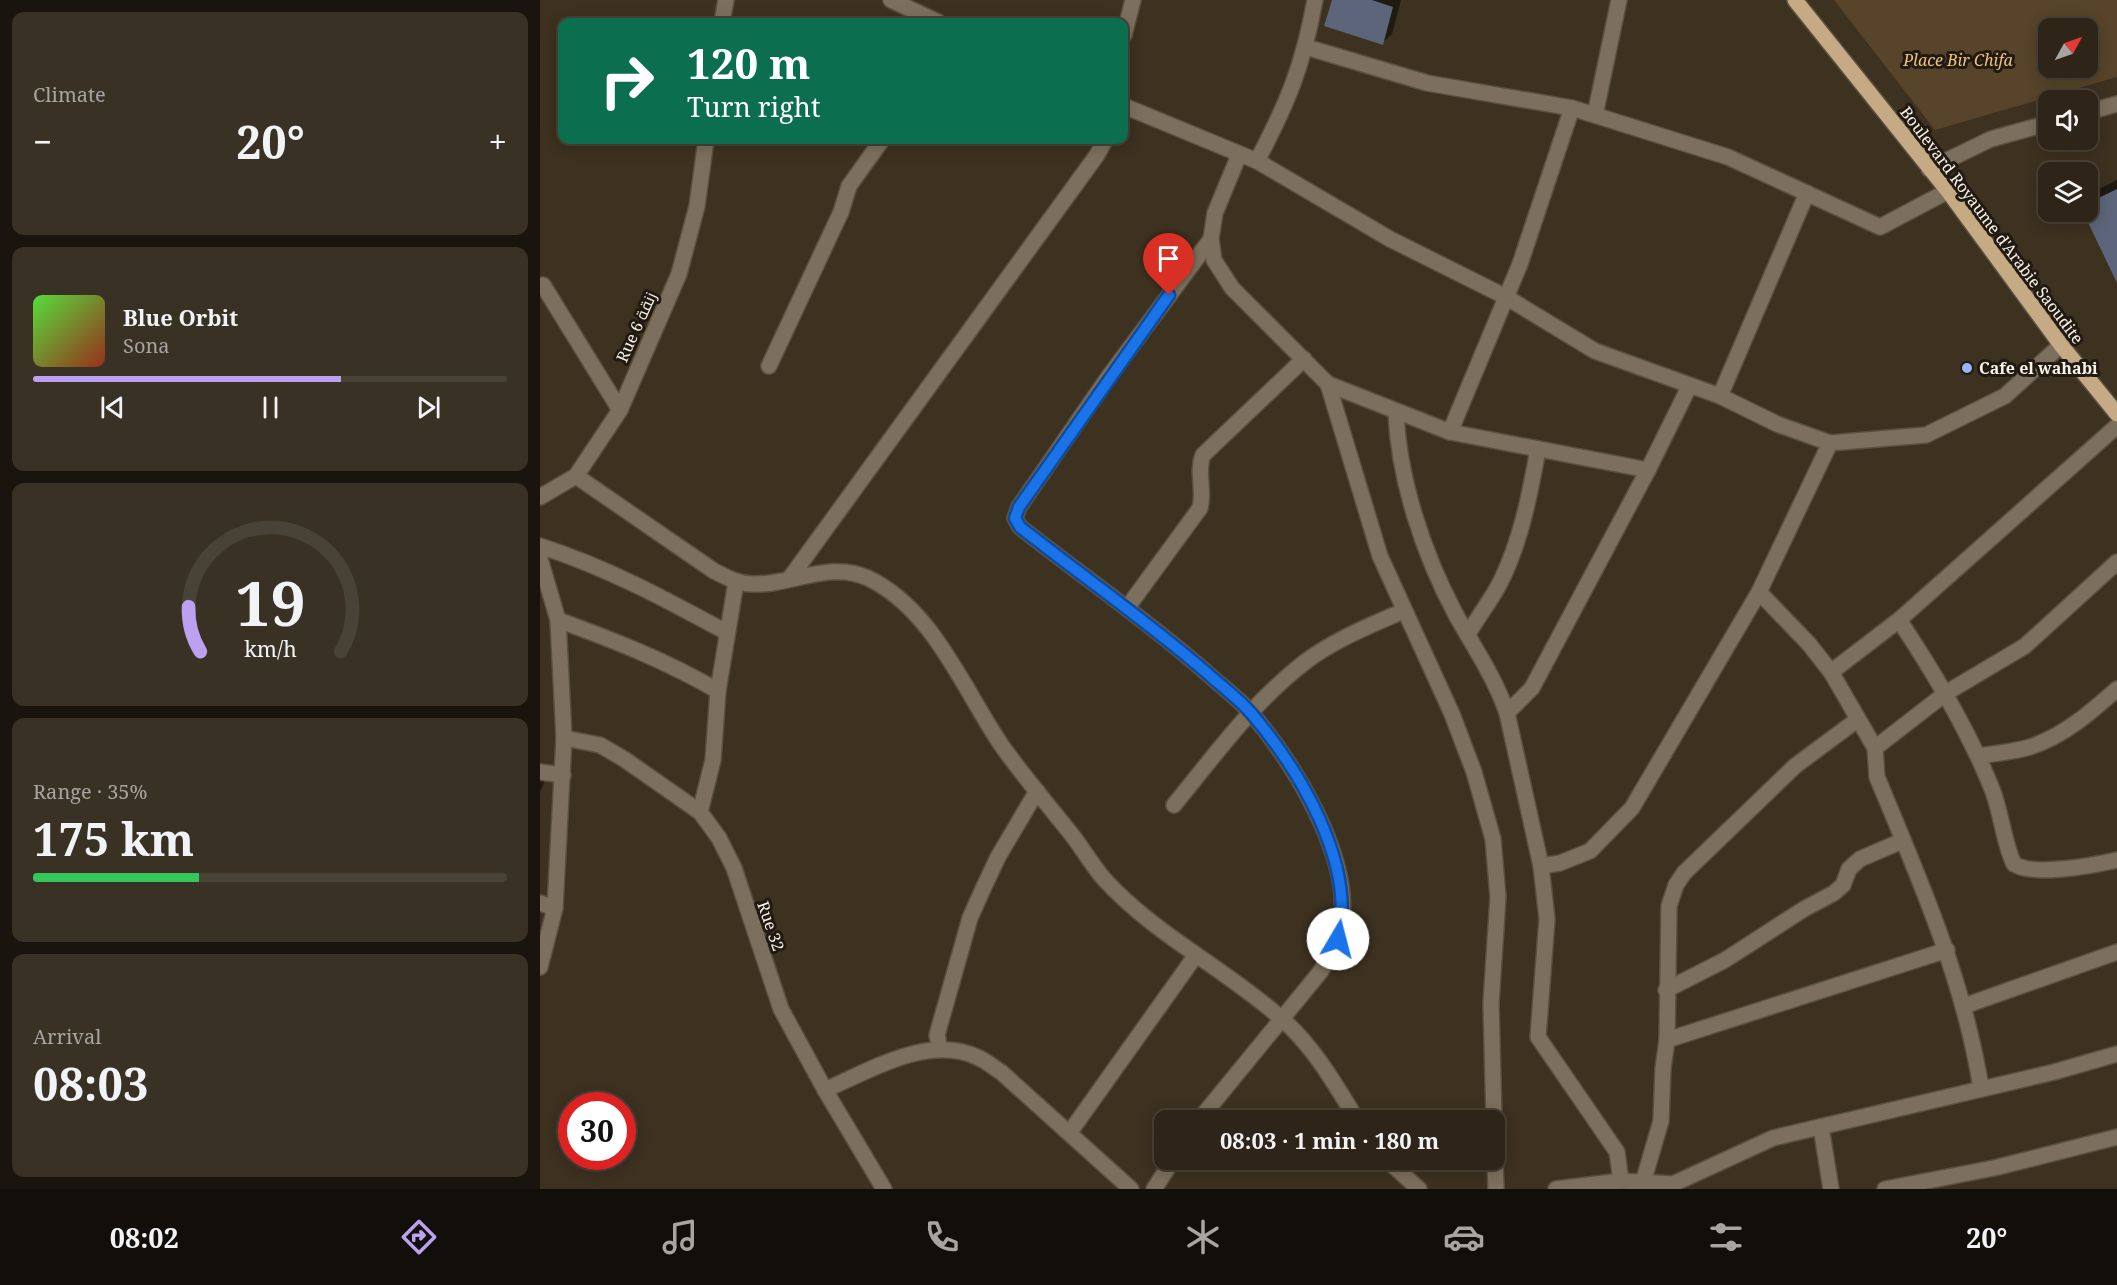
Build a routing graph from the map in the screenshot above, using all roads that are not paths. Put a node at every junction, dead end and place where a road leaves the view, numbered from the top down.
1 (726, 0) edge
2 (891, 0) edge
3 (1133, 0) edge
4 (1315, 0) edge
5 (1619, 0) edge
6 (1796, 0) edge
7 (915, 4) edge
8 (723, 18) edge
9 (929, 18) edge
10 (1128, 19) edge
11 (1306, 47) junction
12 (2117, 104) edge
13 (1128, 108) edge
14 (1572, 108) junction
15 (2098, 109) edge
16 (1595, 116) junction
17 (2038, 126) edge
18 (705, 144) edge
19 (879, 144) edge
20 (1102, 144) edge
21 (1239, 155) junction
22 (1257, 161) junction
23 (1929, 169) junction
24 (1948, 191) junction
25 (1808, 193) junction
26 (1211, 239) junction
27 (540, 287) edge
28 (1506, 297) junction
29 (2061, 345) junction
30 (1304, 359) junction
31 (769, 366) dead end
32 (1328, 384) junction
33 (1689, 387) junction
34 (1720, 396) junction
35 (620, 410) junction
36 (1396, 413) junction
37 (2117, 414) edge
38 (2117, 426) edge
39 (1450, 432) junction
40 (1830, 443) junction
41 (1538, 448) junction
42 (1648, 470) junction
43 (576, 476) junction
44 (540, 497) edge
45 (540, 546) edge
46 (540, 559) edge
47 (2117, 562) edge
48 (790, 578) junction
49 (736, 582) junction
50 (1759, 592) junction
51 (1127, 608) junction
52 (1402, 611) junction
53 (558, 620) junction
54 (1899, 620) junction
55 (726, 632) junction
56 (1468, 634) junction
57 (1831, 672) junction
58 (2117, 689) edge
59 (718, 691) junction
60 (1947, 693) junction
61 (1250, 711) junction
62 (1507, 713) junction
63 (1857, 720) junction
64 (564, 738) junction
65 (1875, 748) junction
66 (1979, 756) junction
67 (540, 772) edge
68 (563, 776) junction
69 (1037, 791) junction
70 (1174, 805) dead end
71 (700, 812) junction
72 (1902, 841) junction
73 (2117, 860) edge
74 (1541, 867) junction
75 (540, 903) edge
76 (555, 908) junction
77 (1947, 950) junction
78 (2117, 952) edge
79 (1196, 955) junction
80 (540, 967) edge
81 (1666, 990) junction
82 (1964, 1006) junction
83 (1281, 1018) junction
84 (1667, 1040) junction
85 (940, 1049) junction
86 (2117, 1054) edge
87 (1981, 1088) junction
88 (825, 1090) junction
89 (1207, 1110) edge
90 (1351, 1110) edge
91 (1494, 1110) edge
92 (1821, 1127) junction
93 (1070, 1132) junction
94 (2117, 1137) edge
95 (1166, 1170) edge
96 (1398, 1170) edge
97 (1495, 1170) edge
98 (1621, 1181) junction
99 (1642, 1186) edge
100 (884, 1189) edge
101 (1131, 1189) edge
102 (1154, 1189) edge
103 (1419, 1189) edge
104 (1496, 1189) edge
105 (1556, 1189) edge
106 (1832, 1189) edge
107 (1885, 1189) edge

1 - 8 street
2 - 7 street
3 - 10 street
4 - 11 street
5 - 16 street
6 - 23 main road, Boulevard Royaume d'Arabie Saoudite
7 - 9 street
11 - 14 street
11 - 22 street
12 - 15 street
13 - 21 street
14 - 16 street
14 - 28 street
16 - 25 street
17 - 23 street
18 - 35 street, Rue 6 زنقة
19 - 31 street
20 - 48 street
21 - 22 street
21 - 26 street
22 - 28 street
23 - 24 main road, Boulevard Royaume d'Arabie Saoudite
24 - 25 street
24 - 29 main road, Boulevard Royaume d'Arabie Saoudite
25 - 34 street
26 - 30 street
26 - 51 street
27 - 35 street
28 - 33 street
28 - 39 street
29 - 37 main road, Boulevard Royaume d'Arabie Saoudite
29 - 40 street
30 - 32 street
30 - 51 street
32 - 36 street
32 - 52 street
33 - 34 street
33 - 42 street
34 - 40 street
35 - 43 street, Rue 6 زنقة
36 - 39 street
36 - 56 street
38 - 54 street
39 - 41 street
40 - 50 street
41 - 42 street
41 - 56 street
42 - 62 street
43 - 44 street, Rue 6 زنقة
43 - 49 street
45 - 55 street
46 - 53 street
47 - 60 street
48 - 49 street
48 - 69 street
49 - 55 street
50 - 57 street
50 - 74 street
51 - 61 street
52 - 61 street
52 - 91 street
53 - 59 street
53 - 64 street
54 - 57 street
54 - 60 street
55 - 59 street
56 - 62 street
57 - 63 street
58 - 66 street
59 - 71 street
60 - 65 street
60 - 66 street
61 - 70 street
61 - 83 street
62 - 74 street
63 - 65 street
63 - 81 street
64 - 68 street
64 - 71 street, Rue 32
65 - 72 street
66 - 73 street
67 - 68 street
68 - 76 street
69 - 79 street
69 - 85 street
71 - 88 street, Rue 32
72 - 77 street
72 - 81 street
74 - 98 street
75 - 76 street
76 - 80 street
77 - 82 street
77 - 84 street
78 - 82 street
79 - 83 street
79 - 93 street
81 - 84 street
82 - 87 street
83 - 89 street
83 - 90 street
84 - 99 street
85 - 88 street
85 - 93 street
86 - 87 street
87 - 92 street
88 - 100 street, Rue 32
92 - 99 street
92 - 106 street
93 - 101 street
94 - 107 street
95 - 102 street
96 - 103 street
97 - 104 street
98 - 99 street
98 - 105 street

